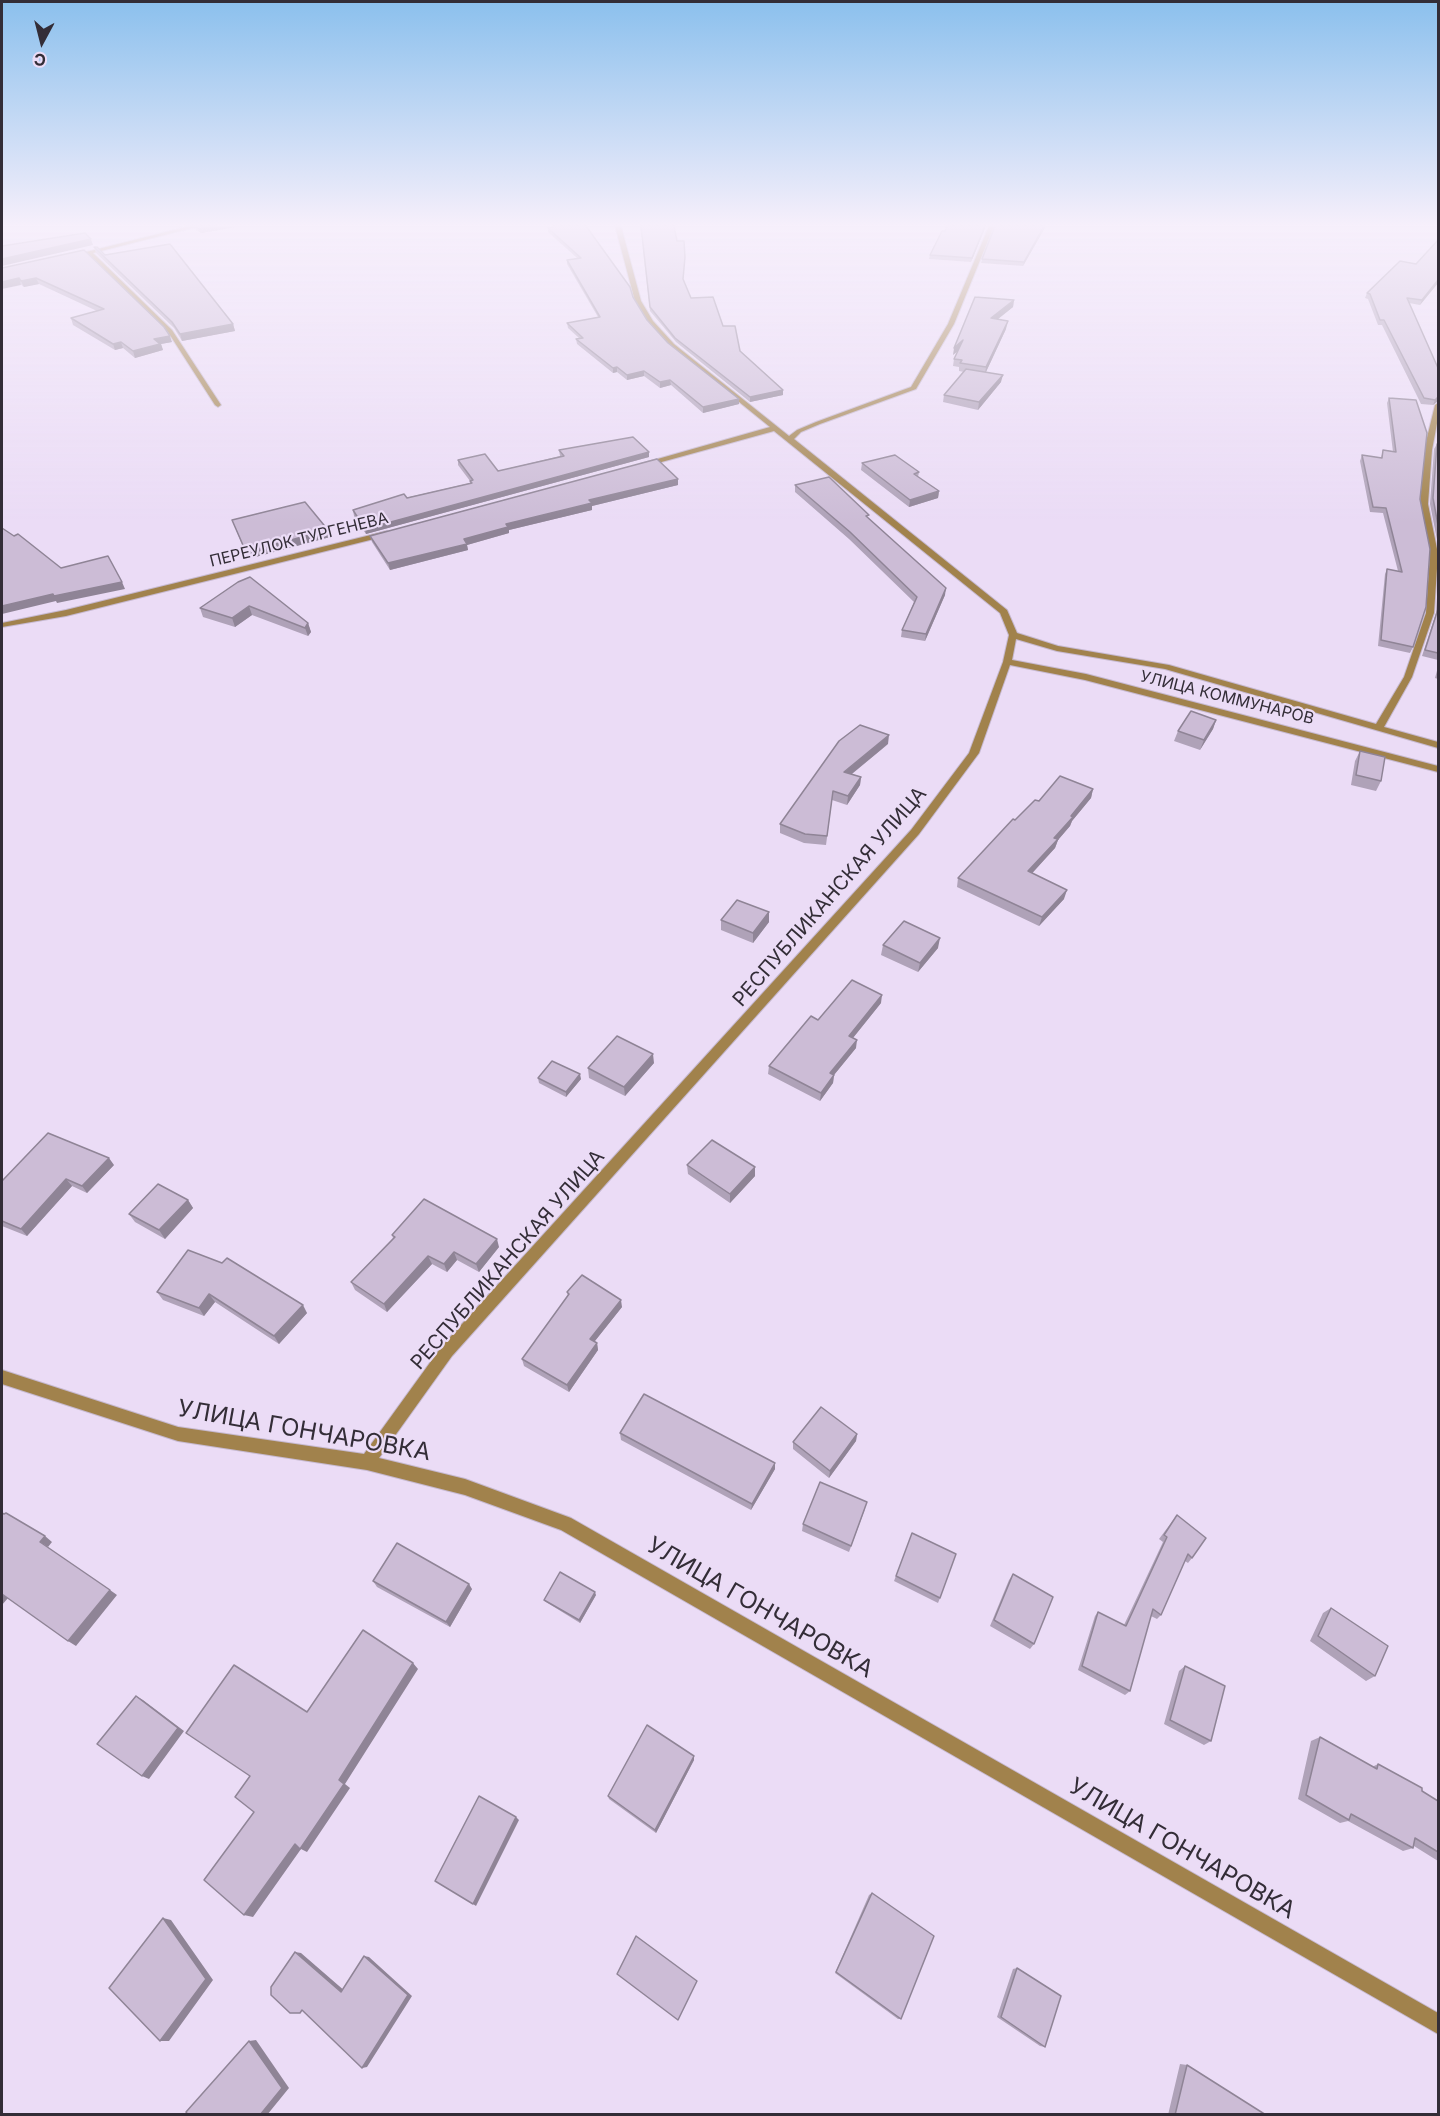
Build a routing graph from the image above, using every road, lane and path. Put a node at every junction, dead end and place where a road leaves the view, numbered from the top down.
1 (164, 325) edge
2 (654, 325) edge
3 (951, 325) edge
4 (218, 405) dead end
5 (1438, 405) edge
6 (776, 428) junction
7 (789, 440) junction
8 (638, 466) edge
9 (395, 531) edge
10 (2, 625) edge
11 (1013, 635) junction
12 (1007, 662) junction
13 (1378, 729) junction
14 (1438, 744) edge
15 (1438, 769) edge
16 (2, 1377) edge
17 (367, 1462) junction
18 (1438, 2024) edge

1 - 4 street
2 - 6 street
3 - 7 street
5 - 13 street
6 - 7 street
6 - 8 street
7 - 11 street
9 - 10 street, ПЕРЕУЛОК ТУРГЕНЕВА
11 - 12 street, РЕСПУБЛИКАНСКАЯ УЛИЦА
11 - 13 street, УЛИЦА КОММУНАРОВ
12 - 15 street, УЛИЦА КОММУНАРОВ
12 - 17 street, РЕСПУБЛИКАНСКАЯ УЛИЦА
13 - 14 street, УЛИЦА КОММУНАРОВ
16 - 17 street, УЛИЦА ГОНЧАРОВКА
17 - 18 street, УЛИЦА ГОНЧАРОВКА

